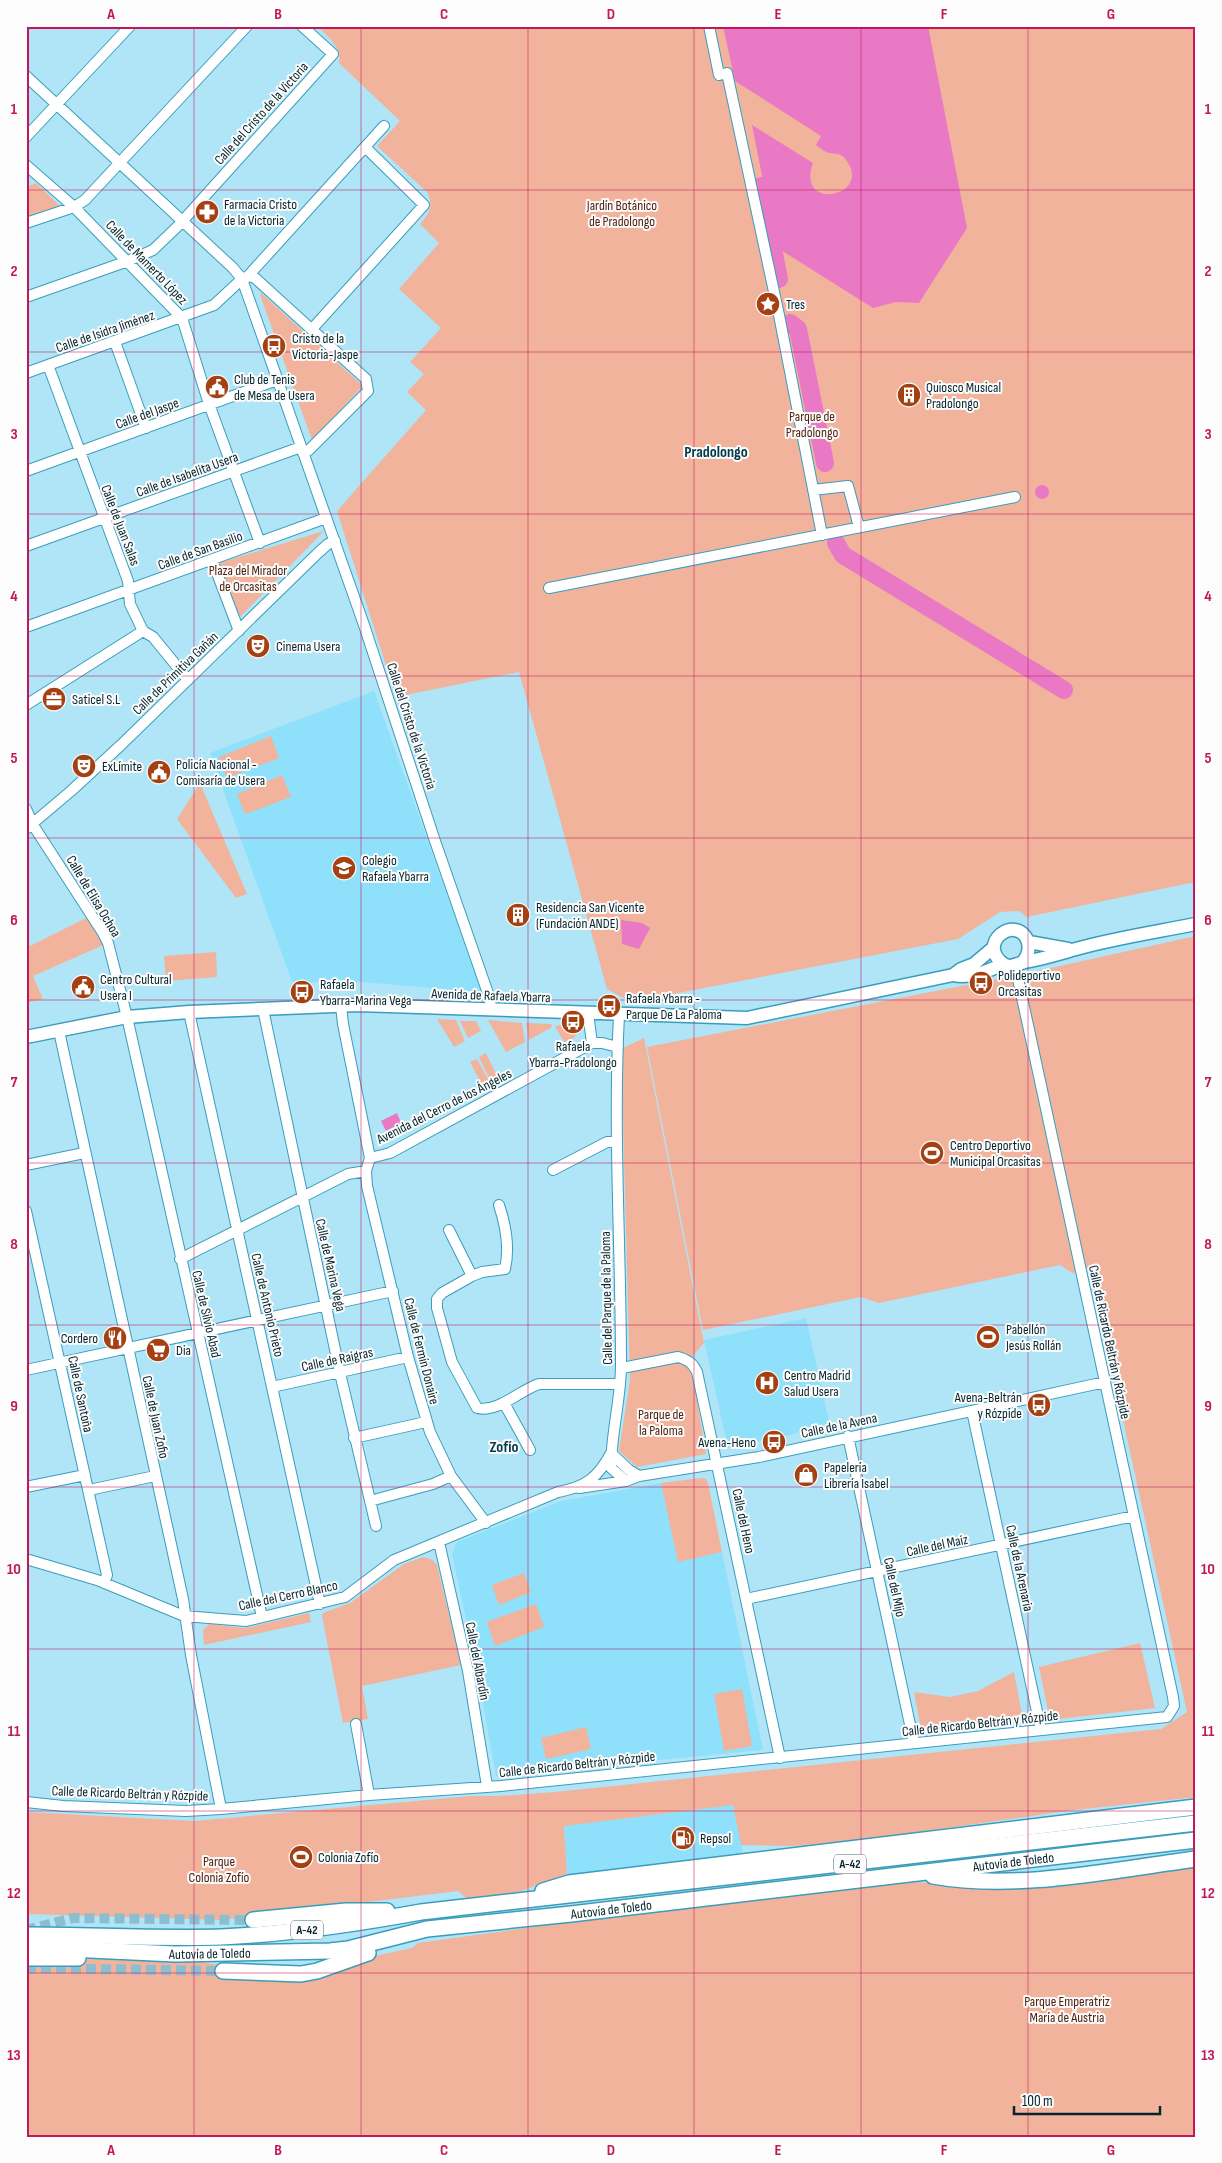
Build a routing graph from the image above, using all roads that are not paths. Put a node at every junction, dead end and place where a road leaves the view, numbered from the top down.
1 (130, 26) edge
2 (247, 26) edge
3 (302, 26) edge
4 (709, 26) edge
5 (26, 76) edge
6 (58, 105) junction
7 (384, 126) dead end
8 (26, 137) edge
9 (365, 147) junction
10 (121, 164) junction
11 (26, 165) edge
12 (74, 207) junction
13 (183, 221) junction
14 (26, 223) edge
15 (128, 261) junction
16 (245, 278) junction
17 (26, 297) edge
18 (182, 318) junction
19 (312, 329) junction
20 (115, 342) junction
21 (48, 365) junction
22 (26, 373) edge
23 (278, 380) junction
24 (209, 404) junction
25 (146, 428) junction
26 (302, 450) junction
27 (79, 452) junction
28 (26, 471) edge
29 (234, 471) junction
30 (812, 490) junction
31 (1015, 497) dead end
32 (105, 518) junction
33 (326, 518) junction
34 (860, 527) junction
35 (822, 535) junction
36 (335, 541) junction
37 (260, 543) junction
38 (26, 546) edge
39 (212, 560) junction
40 (550, 588) dead end
41 (130, 590) junction
42 (26, 627) edge
43 (143, 631) junction
44 (239, 631) junction
45 (188, 680) junction
46 (26, 705) edge
47 (26, 809) edge
48 (30, 827) edge
49 (1196, 924) edge
50 (1029, 942) junction
51 (994, 947) junction
52 (1076, 949) junction
53 (1014, 964) junction
54 (953, 975) junction
55 (341, 1006) junction
56 (263, 1009) junction
57 (491, 1009) junction
58 (189, 1012) junction
59 (588, 1014) junction
60 (619, 1015) junction
61 (127, 1017) junction
62 (59, 1031) junction
63 (26, 1037) edge
64 (592, 1043) junction
65 (618, 1047) junction
66 (618, 1068) junction
67 (617, 1142) junction
68 (84, 1152) junction
69 (370, 1158) junction
70 (26, 1165) edge
71 (553, 1170) dead end
72 (366, 1171) junction
73 (301, 1198) junction
74 (499, 1205) dead end
75 (26, 1211) edge
76 (449, 1230) dead end
77 (237, 1231) junction
78 (180, 1259) junction
79 (472, 1276) junction
80 (393, 1291) junction
81 (326, 1305) junction
82 (257, 1320) junction
83 (197, 1333) junction
84 (127, 1348) junction
85 (408, 1357) junction
86 (61, 1363) junction
87 (622, 1368) junction
88 (26, 1370) edge
89 (340, 1373) junction
90 (1105, 1382) junction
91 (620, 1384) junction
92 (272, 1387) junction
93 (504, 1403) junction
94 (972, 1411) junction
95 (426, 1422) junction
96 (848, 1436) junction
97 (354, 1438) junction
98 (530, 1450) dead end
99 (611, 1453) junction
100 (718, 1465) junction
101 (85, 1475) junction
102 (155, 1476) junction
103 (451, 1476) junction
104 (639, 1476) junction
105 (626, 1481) junction
106 (26, 1486) edge
107 (577, 1488) junction
108 (89, 1490) junction
109 (370, 1501) junction
110 (1134, 1516) junction
111 (486, 1523) junction
112 (376, 1526) dead end
113 (439, 1542) junction
114 (1002, 1545) junction
115 (26, 1559) edge
116 (877, 1571) junction
117 (104, 1583) junction
118 (746, 1600) junction
119 (320, 1604) junction
120 (184, 1616) junction
121 (262, 1617) junction
122 (356, 1724) dead end
123 (1041, 1730) junction
124 (914, 1743) junction
125 (780, 1758) junction
126 (487, 1786) junction
127 (369, 1795) junction
128 (26, 1802) edge
129 (1196, 1807) edge
130 (221, 1809) junction
131 (1196, 1823) edge
132 (1196, 1840) edge
133 (1196, 1859) edge
134 (917, 1874) junction
135 (504, 1903) junction
136 (421, 1912) junction
137 (253, 1920) tunnel mouth
138 (26, 1924) edge
139 (26, 1935) edge
140 (192, 1936) junction
141 (390, 1938) junction
142 (26, 1947) edge
143 (175, 1954) junction
144 (26, 1958) edge
145 (223, 1971) tunnel mouth

1 - 6 street
2 - 10 street
3 - 13 street, Calle del Cristo de la Victoria
4 - 30 street
5 - 6 street, Calle del Cristo de la Victoria
6 - 8 street
6 - 10 street, Calle del Cristo de la Victoria
7 - 9 street
9 - 16 street
9 - 19 street
10 - 12 street
10 - 13 street, Calle del Cristo de la Victoria
11 - 12 street, Calle de Mamerto López
12 - 14 street
12 - 15 street, Calle de Mamerto López
13 - 15 street
13 - 16 street, Calle del Cristo de la Victoria
15 - 17 street
15 - 18 street, Calle de Mamerto López
16 - 18 street, Calle de Isidra Jiménez
16 - 19 street, Calle del Cristo de la Victoria
16 - 23 street, Calle del Cristo de la Victoria
18 - 20 street, Calle de Isidra Jiménez
18 - 24 street, Calle de Mamerto López
19 - 26 street, Calle del Cristo de la Victoria
20 - 21 street, Calle de Isidra Jiménez
20 - 25 street
21 - 22 street, Calle de Isidra Jiménez
21 - 27 street, Calle de Juan Salas
23 - 24 street, Calle del Jaspe
23 - 26 street, Calle del Cristo de la Victoria
24 - 25 street, Calle del Jaspe
24 - 29 street, Calle de Mamerto López
25 - 27 street, Calle del Jaspe
26 - 29 street, Calle de Isabelita Usera
26 - 33 street, Calle del Cristo de la Victoria
27 - 28 street, Calle del Jaspe
27 - 32 street, Calle de Juan Salas
29 - 32 street, Calle de Isabelita Usera
29 - 37 street, Calle de Mamerto López
30 - 34 street
30 - 35 street
31 - 34 street
32 - 38 street, Calle de Isabelita Usera
32 - 41 street, Calle de Juan Salas
33 - 36 street, Calle del Cristo de la Victoria
33 - 37 street, Calle de San Basilio
34 - 35 street
35 - 40 street
36 - 44 street, Calle de Primitiva Gañán
36 - 57 street, Calle del Cristo de la Victoria
37 - 39 street, Calle de San Basilio
39 - 41 street, Calle de San Basilio
39 - 44 street
41 - 42 street, Calle de San Basilio
41 - 43 street, Calle de Juan Salas
43 - 45 street, Calle de Juan Salas
43 - 46 street
44 - 45 street, Calle de Primitiva Gañán
45 - 48 street, Calle de Primitiva Gañán
47 - 48 street, Calle de Elisa Ochoa
48 - 61 street, Calle de Elisa Ochoa
49 - 52 main road, Avenida de Rafaela Ybarra
50 - 51 main road, Avenida de Rafaela Ybarra
50 - 52 main road, Avenida de Rafaela Ybarra
50 - 53 main road
51 - 53 main road
51 - 54 main road, Avenida de Rafaela Ybarra
52 - 53 main road, Avenida de Rafaela Ybarra
53 - 54 main road, Avenida de Rafaela Ybarra
53 - 90 street, Calle de Ricardo Beltrán y Rózpide
54 - 60 main road, Avenida de Rafaela Ybarra
55 - 56 main road, Avenida de Rafaela Ybarra
55 - 57 main road, Avenida de Rafaela Ybarra
55 - 69 street
56 - 58 main road, Avenida de Rafaela Ybarra
56 - 73 street, Calle de Marina Vega
57 - 59 main road, Avenida de Rafaela Ybarra
58 - 61 main road, Avenida de Rafaela Ybarra
58 - 77 street, Calle de Antonio Prieto
59 - 60 main road, Avenida de Rafaela Ybarra
59 - 64 street
60 - 65 street, Calle del Parque de la Paloma
61 - 62 main road, Avenida de Rafaela Ybarra
61 - 78 street, Calle de Silvio Abad
62 - 63 main road, Avenida de Rafaela Ybarra
62 - 68 street, Calle de Juan Zofio
64 - 65 street
64 - 66 street
64 - 69 street, Avenida del Cerro de los Ángeles
65 - 66 street, Calle del Parque de la Paloma
66 - 67 street, Calle del Parque de la Paloma
67 - 71 street
67 - 87 street, Calle del Parque de la Paloma
68 - 70 street
68 - 84 street, Calle de Juan Zofio
69 - 72 street, Avenida del Cerro de los Ángeles
72 - 73 street
72 - 80 street, Calle de Fermín Donaire
73 - 77 street
73 - 81 street, Calle de Marina Vega
74 - 79 street
75 - 86 street, Calle de Santoña
76 - 79 street
77 - 78 street
77 - 82 street, Calle de Antonio Prieto
78 - 83 street, Calle de Silvio Abad
79 - 93 street
80 - 81 street
80 - 85 street, Calle de Fermín Donaire
81 - 82 street
81 - 89 street, Calle de Marina Vega
82 - 83 street
82 - 92 street, Calle de Antonio Prieto
83 - 84 street
83 - 121 street, Calle de Silvio Abad
84 - 86 street
84 - 102 street, Calle de Juan Zofio
85 - 89 street, Calle de Raigras
85 - 95 street, Calle de Fermín Donaire
86 - 88 street
86 - 101 street, Calle de Santoña
87 - 91 street, Calle del Parque de la Paloma
87 - 100 street, Calle del Heno
89 - 92 street, Calle de Raigras
89 - 97 street, Calle de Marina Vega
90 - 94 street, Calle de la Avena
90 - 110 street, Calle de Ricardo Beltrán y Rózpide
91 - 93 street
91 - 99 street, Calle del Parque de la Paloma
92 - 119 street, Calle de Antonio Prieto
93 - 98 street
94 - 96 street, Calle de la Avena
94 - 114 street, Calle de la Arenaria
95 - 97 street
95 - 103 street, Calle de Fermín Donaire
96 - 100 street, Calle de la Avena
96 - 116 street, Calle del Mijo
97 - 109 street, Calle de Marina Vega
99 - 104 street
99 - 105 street, Calle del Parque de la Paloma
99 - 107 street, Calle del Parque de la Paloma
100 - 104 street, Calle de la Avena
100 - 118 street, Calle del Heno
101 - 106 street
101 - 108 street, Calle de Santoña
102 - 108 street
102 - 120 street, Calle de Juan Zofio
103 - 109 street
103 - 111 street, Calle de Fermín Donaire
104 - 105 street, Calle de la Avena
105 - 107 street, Calle de la Avena
107 - 111 street, Calle del Parque de la Paloma
108 - 117 street, Calle de Santoña
109 - 112 street, Calle de Marina Vega
110 - 114 street, Calle del Maíz
110 - 123 street, Calle de Ricardo Beltrán y Rózpide
111 - 113 street, Calle del Cerro Blanco
113 - 119 street, Calle del Cerro Blanco
113 - 126 street, Calle del Albardín
114 - 116 street, Calle del Maíz
114 - 123 street, Calle de la Arenaria
115 - 117 street, Calle del Cerro Blanco
116 - 118 street, Calle del Maíz
116 - 124 street, Calle del Mijo
117 - 120 street, Calle del Cerro Blanco
118 - 125 street, Calle del Heno
119 - 121 street, Calle del Cerro Blanco
120 - 121 street, Calle del Cerro Blanco
120 - 130 street, Calle de Juan Zofio
122 - 127 street
123 - 124 street, Calle de Ricardo Beltrán y Rózpide
124 - 125 street, Calle de Ricardo Beltrán y Rózpide
125 - 126 street, Calle de Ricardo Beltrán y Rózpide
126 - 127 street, Calle de Ricardo Beltrán y Rózpide
127 - 130 street, Calle de Ricardo Beltrán y Rózpide
128 - 130 street, Calle de Ricardo Beltrán y Rózpide
129 - 135 highway
131 - 135 highway, Autovía de Toledo / A-42
132 - 134 highway, Autovía de Toledo / A-42
133 - 134 highway
134 - 141 highway, Autovía de Toledo / A-42
135 - 136 highway, Autovía de Toledo / A-42
136 - 137 highway
136 - 140 highway, Autovía de Toledo / A-42
138 - 140 highway
139 - 140 highway, Autovía de Toledo / A-42
141 - 143 highway, Autovía de Toledo / A-42
141 - 145 highway
142 - 143 highway, Autovía de Toledo / A-42
143 - 144 highway

